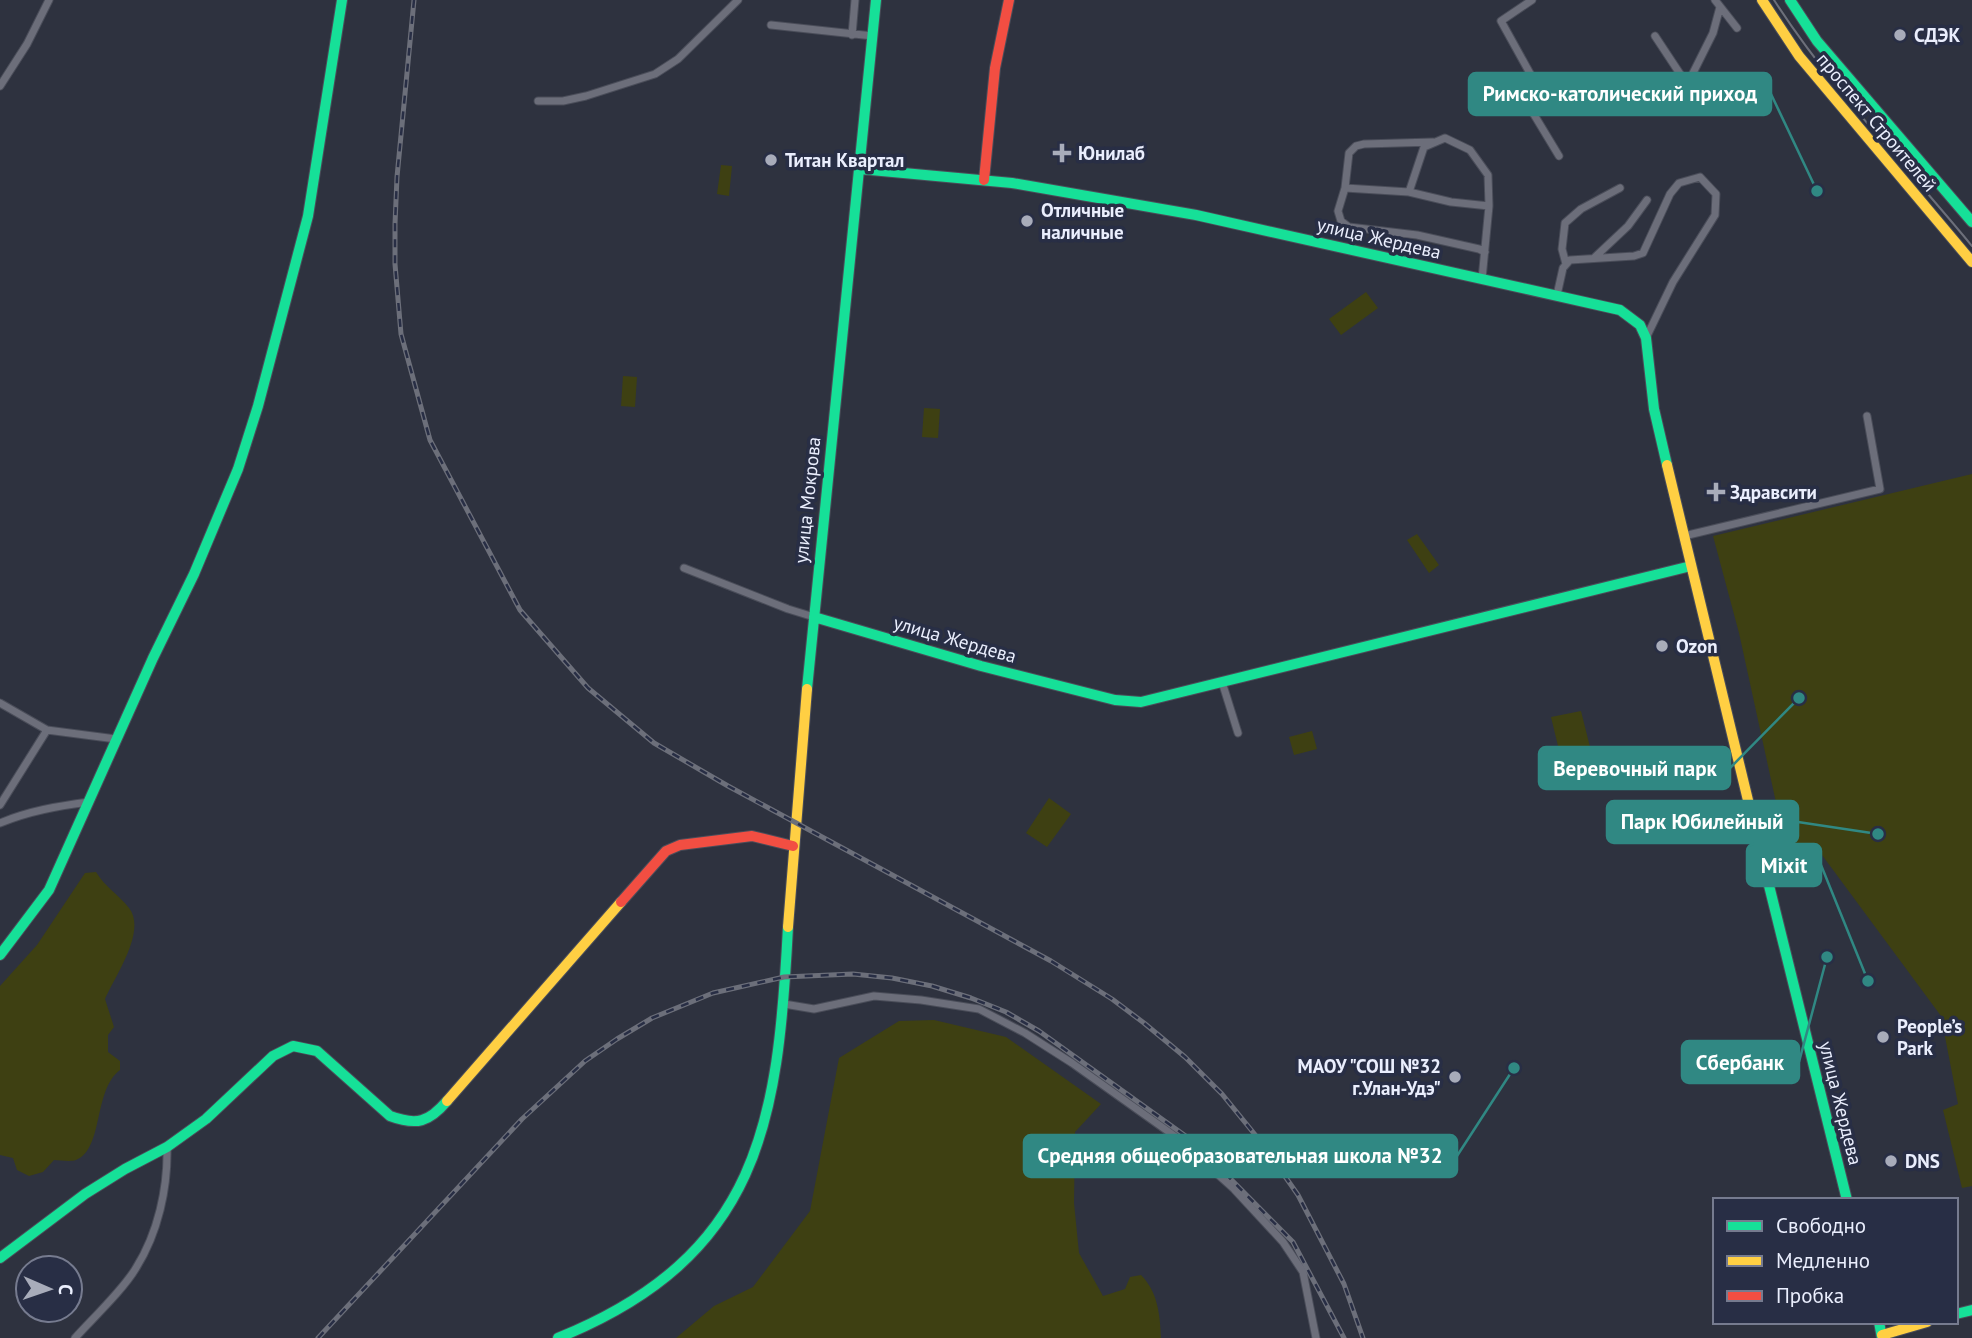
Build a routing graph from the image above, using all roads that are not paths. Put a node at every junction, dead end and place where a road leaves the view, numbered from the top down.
1 (49, 0) edge
2 (342, 0) edge
3 (738, 0) edge
4 (855, 0) edge
5 (876, 0) edge
6 (1009, 0) edge
7 (1532, 0) edge
8 (1762, 0) edge
9 (1790, 0) edge
10 (1718, 4) edge
11 (771, 25) dead end
12 (1737, 28) dead end
13 (852, 35) junction
14 (873, 36) junction
15 (1655, 36) dead end
16 (1688, 83) junction
17 (0, 86) edge
18 (538, 101) dead end
19 (1700, 104) dead end
20 (1433, 142) junction
21 (1559, 156) dead end
22 (860, 169) junction
23 (984, 180) junction
24 (1345, 188) junction
25 (1620, 188) dead end
26 (1409, 192) junction
27 (1647, 200) dead end
28 (1489, 206) junction
29 (1972, 222) edge
30 (1486, 253) junction
31 (1595, 258) junction
32 (1972, 262) edge
33 (1566, 264) junction
34 (1482, 279) junction
35 (1557, 295) junction
36 (1646, 338) junction
37 (1867, 416) dead end
38 (1684, 536) junction
39 (1691, 566) junction
40 (684, 568) dead end
41 (814, 617) junction
42 (1222, 682) junction
43 (0, 703) edge
44 (47, 730) junction
45 (1238, 733) dead end
46 (116, 739) junction
47 (89, 802) junction
48 (0, 805) edge
49 (0, 823) edge
50 (793, 846) junction
51 (0, 955) edge
52 (785, 1004) junction
53 (167, 1147) junction
54 (1847, 1198) edge
55 (0, 1258) edge
56 (1921, 1324) edge
57 (1879, 1337) edge
58 (75, 1338) edge
59 (558, 1338) edge
60 (1316, 1338) edge

1 - 17 street
2 - 46 main road
3 - 18 street
4 - 13 street
5 - 14 main road, улица Мокрова
6 - 23 main road
7 - 21 street
8 - 32 main road, проспект Строителей
9 - 29 main road, проспект Строителей
10 - 12 street
10 - 16 street
11 - 13 street
13 - 14 street
14 - 22 main road, улица Мокрова
15 - 16 street
16 - 19 street
20 - 24 street
20 - 26 street
20 - 28 street
22 - 23 main road, улица Жердева
22 - 41 main road, улица Мокрова
23 - 34 main road, улица Жердева
24 - 26 street
24 - 30 street
25 - 33 street
26 - 28 street
27 - 31 street
28 - 30 street
30 - 34 street
31 - 33 street
31 - 36 street
33 - 35 street
34 - 35 main road, улица Жердева
35 - 36 main road, улица Жердева
36 - 38 main road, улица Жердева
37 - 38 street
38 - 39 main road, улица Жердева
39 - 42 main road, улица Жердева
39 - 54 main road, улица Жердева
40 - 41 street, улица Жердева
41 - 42 main road, улица Жердева
41 - 50 main road, улица Мокрова
42 - 45 street
43 - 44 street
44 - 46 street
44 - 48 street
46 - 47 main road
47 - 49 street
47 - 51 main road
50 - 52 main road, улица Мокрова
50 - 53 main road
52 - 59 main road, улица Мокрова
52 - 60 street
53 - 55 main road
53 - 58 street
56 - 57 main road

